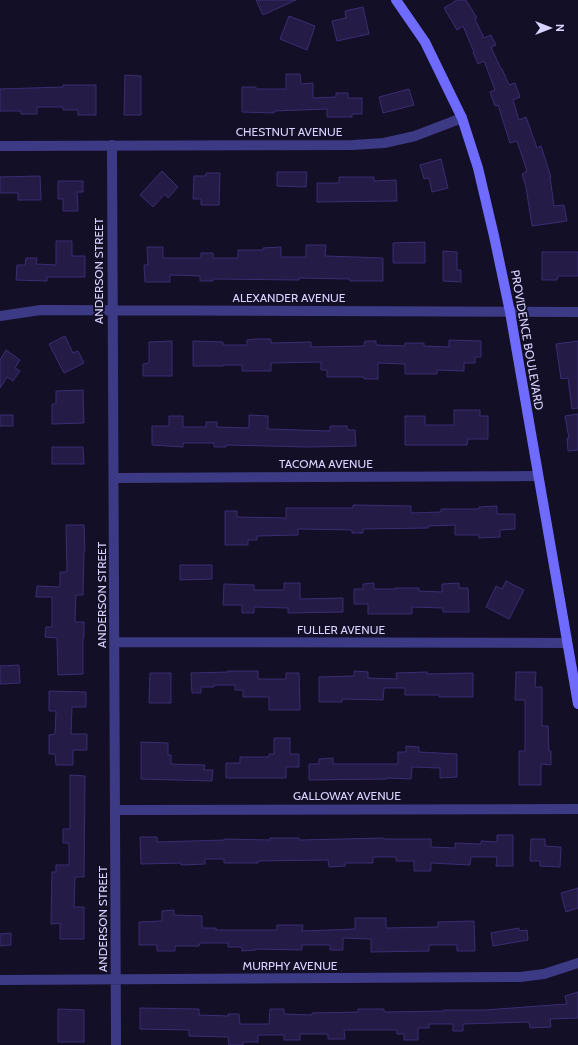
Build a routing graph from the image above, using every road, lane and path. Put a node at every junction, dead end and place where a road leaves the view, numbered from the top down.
1 (396, 0) edge
2 (462, 118) junction
3 (112, 145) junction
4 (0, 146) edge
5 (112, 310) junction
6 (510, 312) junction
7 (578, 312) edge
8 (0, 316) edge
9 (537, 476) junction
10 (114, 478) junction
11 (115, 642) junction
12 (567, 643) junction
13 (578, 704) edge
14 (578, 809) edge
15 (116, 810) junction
16 (578, 963) edge
17 (0, 980) edge
18 (116, 980) junction
19 (116, 1045) edge

1 - 2 main road, PROVIDENCE BOULEVARD
2 - 3 street, CHESTNUT AVENUE
2 - 6 main road, PROVIDENCE BOULEVARD
3 - 4 street, CHESTNUT AVENUE
3 - 5 street, ANDERSON STREET
5 - 6 street, ALEXANDER AVENUE
5 - 8 street, ALEXANDER AVENUE
5 - 10 street, ANDERSON STREET
6 - 7 street, ALEXANDER AVENUE
6 - 9 main road, PROVIDENCE BOULEVARD
9 - 10 street, TACOMA AVENUE
9 - 12 main road, PROVIDENCE BOULEVARD
10 - 11 street, ANDERSON STREET
11 - 12 street, FULLER AVENUE
11 - 15 street, ANDERSON STREET
12 - 13 main road, PROVIDENCE BOULEVARD
14 - 15 street, GALLOWAY AVENUE
15 - 18 street, ANDERSON STREET
16 - 18 street, MURPHY AVENUE
17 - 18 street, MURPHY AVENUE
18 - 19 street, ANDERSON STREET

